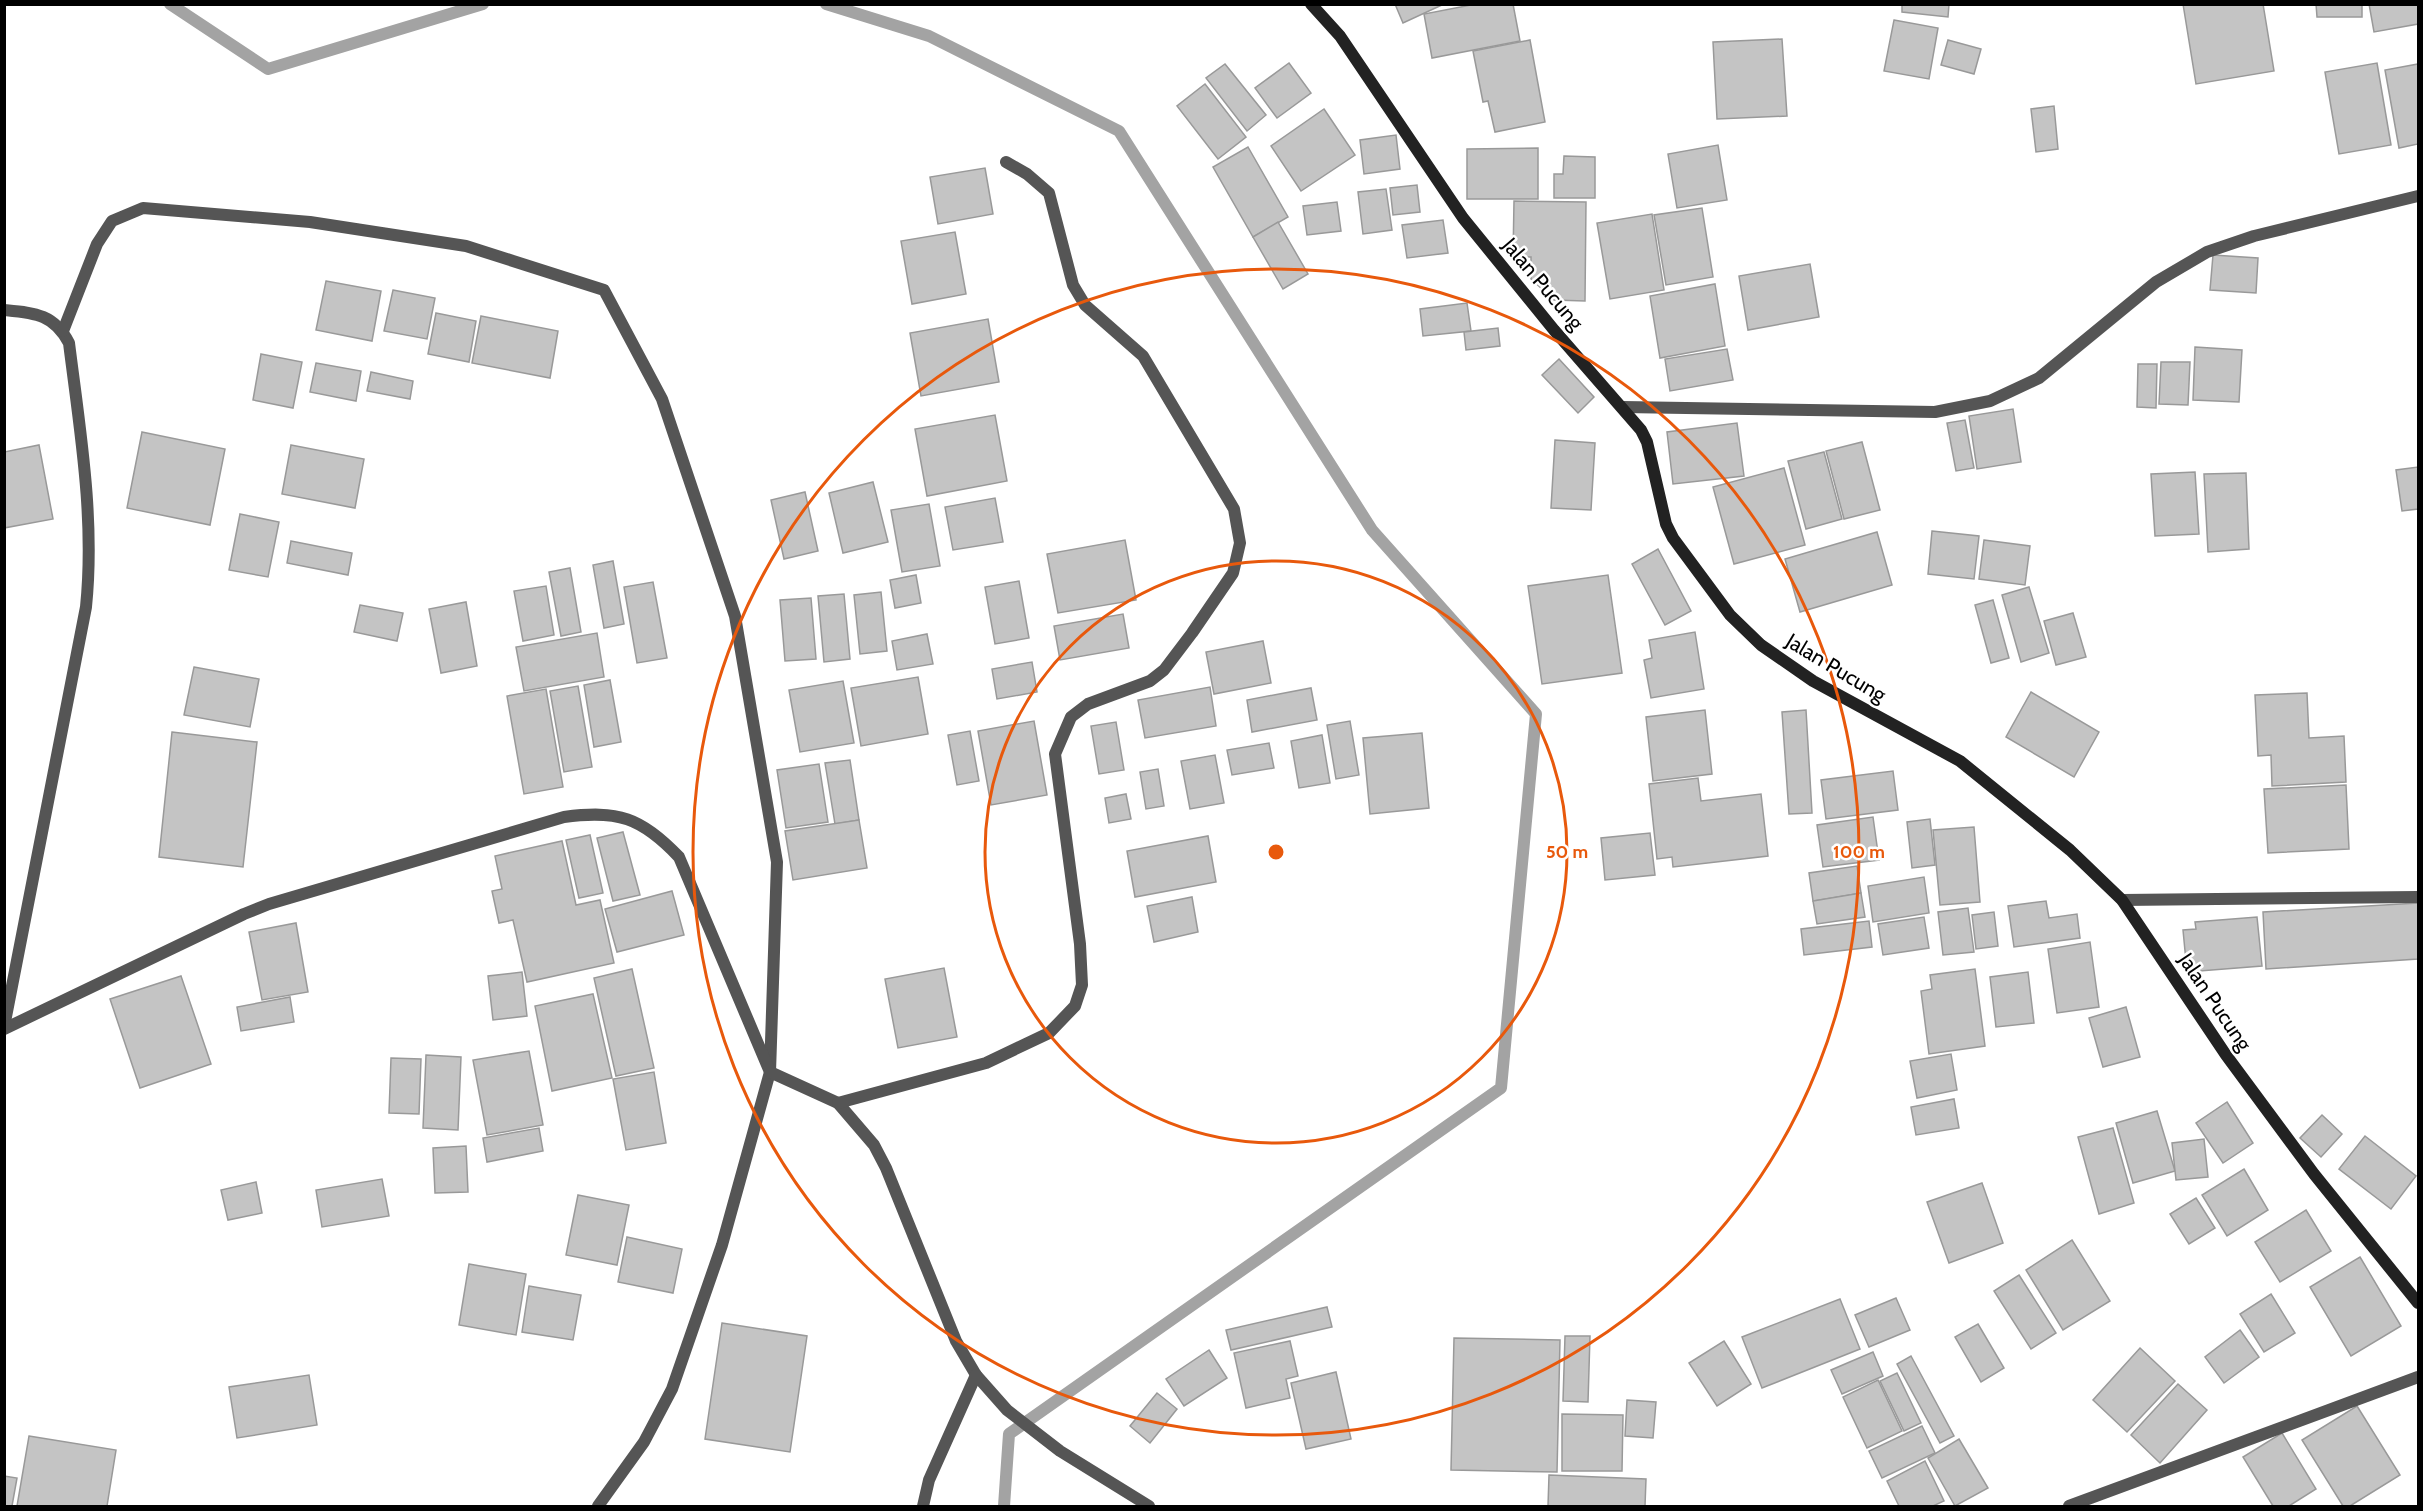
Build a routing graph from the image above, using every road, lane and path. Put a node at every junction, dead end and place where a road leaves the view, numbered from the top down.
1 (1311, 4) edge
2 (1006, 162) dead end
3 (2418, 196) edge
4 (4, 310) edge
5 (63, 331) junction
6 (1623, 407) junction
7 (2418, 897) edge
8 (2122, 900) junction
9 (4, 1028) edge
10 (770, 1072) junction
11 (838, 1103) junction
12 (2418, 1303) edge
13 (976, 1375) junction
14 (2418, 1377) edge
15 (598, 1506) edge
16 (923, 1506) edge
17 (1149, 1506) edge
18 (2069, 1506) edge

1 - 6 main road, Jalan Pucung
2 - 11 street
3 - 6 street
4 - 5 street
5 - 9 street
5 - 10 street
6 - 8 main road, Jalan Pucung
7 - 8 street
8 - 12 main road, Jalan Pucung
9 - 10 street
10 - 11 street
10 - 15 street
11 - 13 street
13 - 16 street
13 - 17 street
14 - 18 street

